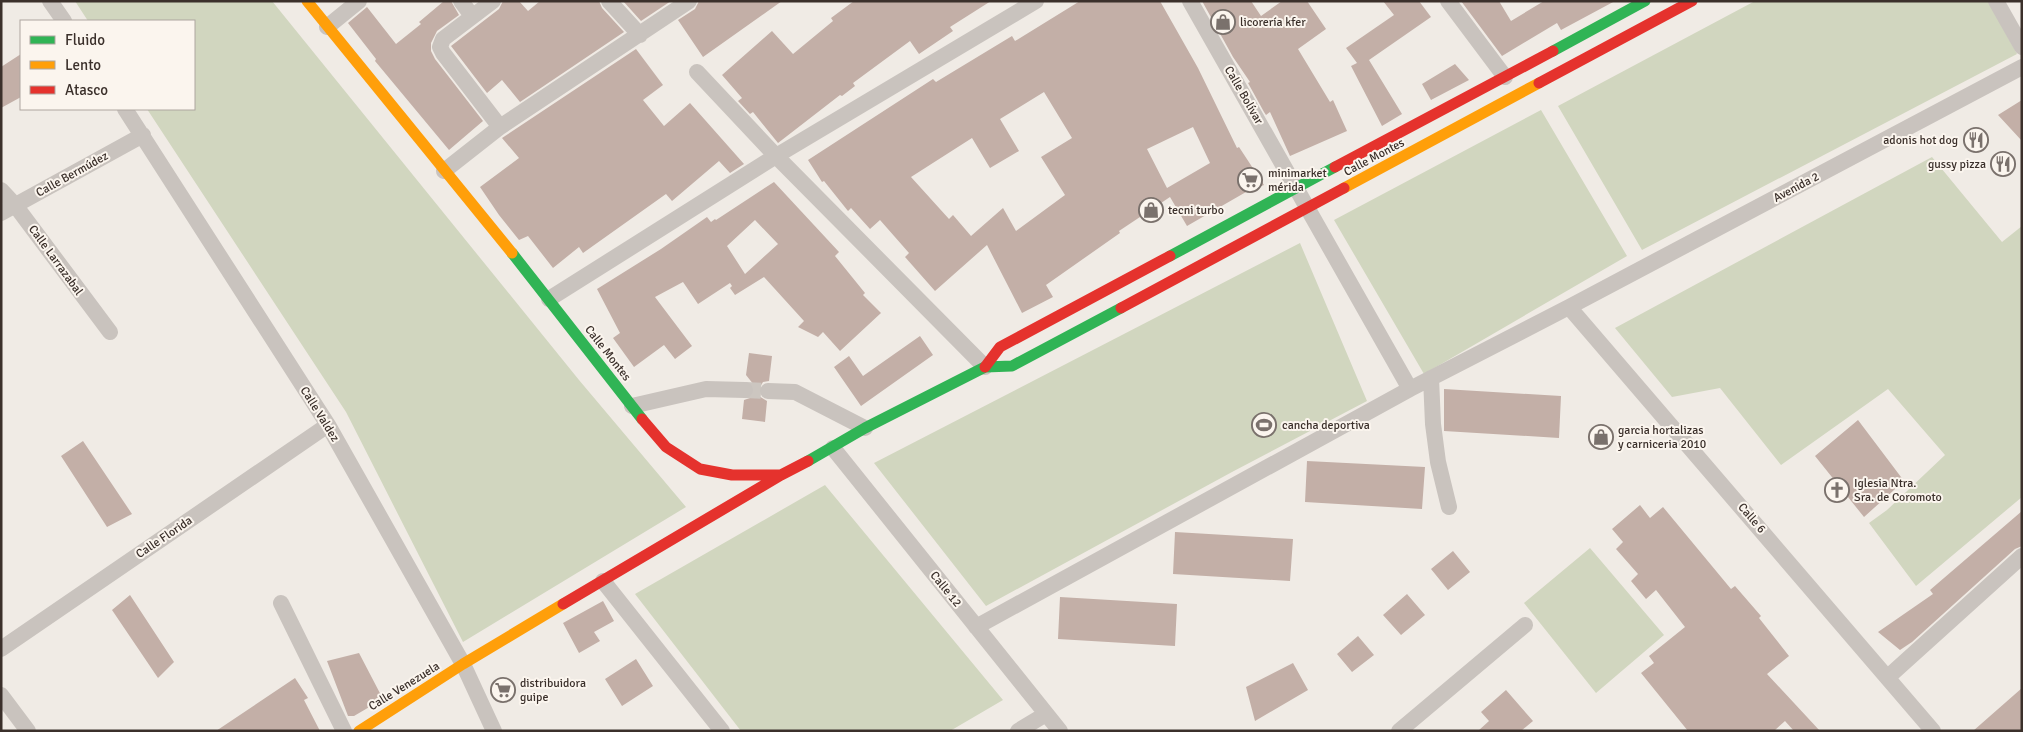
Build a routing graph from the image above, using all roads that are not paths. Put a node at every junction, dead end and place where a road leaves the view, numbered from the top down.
1 (50, 1) edge
2 (307, 1) edge
3 (359, 1) edge
4 (461, 1) edge
5 (493, 1) edge
6 (609, 1) edge
7 (689, 1) edge
8 (1036, 1) edge
9 (1190, 1) edge
10 (1448, 1) edge
11 (1645, 1) edge
12 (1692, 1) edge
13 (1996, 1) edge
14 (472, 16) junction
15 (63, 20) edge
16 (327, 27) junction
17 (640, 35) junction
18 (2022, 48) edge
19 (2022, 67) edge
20 (697, 72) dead end
21 (1505, 77) junction
22 (126, 110) edge
23 (500, 127) junction
24 (143, 135) junction
25 (776, 156) junction
26 (444, 170) junction
27 (1298, 188) junction
28 (1, 190) edge
29 (1308, 208) junction
30 (8, 209) edge
31 (549, 299) junction
32 (1570, 307) junction
33 (110, 332) dead end
34 (985, 367) junction
35 (1431, 378) junction
36 (1410, 389) junction
37 (745, 390) tunnel mouth
38 (768, 390) tunnel mouth
39 (632, 406) junction
40 (328, 425) junction
41 (865, 428) junction
42 (833, 448) junction
43 (781, 475) junction
44 (1449, 507) dead end
45 (2022, 556) edge
46 (603, 581) junction
47 (281, 603) dead end
48 (1525, 625) dead end
49 (976, 627) junction
50 (1, 649) edge
51 (463, 664) junction
52 (1888, 677) junction
53 (1, 695) edge
54 (1046, 714) junction
55 (28, 731) edge
56 (344, 731) edge
57 (359, 731) edge
58 (494, 731) edge
59 (722, 731) edge
60 (1018, 731) edge
61 (1060, 731) edge
62 (1399, 731) edge
63 (1933, 731) edge

1 - 15 street
2 - 16 street, Calle Montes
3 - 16 street
4 - 14 street
5 - 14 street
6 - 17 street
7 - 17 street
8 - 25 street
9 - 27 street, Calle Bolívar
10 - 21 street
11 - 21 street, Calle Montes
12 - 29 street, Calle Montes
13 - 18 street
14 - 23 street
16 - 26 street, Calle Montes
17 - 23 street
19 - 32 street, Avenida 2
20 - 25 street
21 - 27 street, Calle Montes
22 - 24 street, Calle Valdez
23 - 26 street
24 - 30 street, Calle Bermúdez
24 - 40 street, Calle Valdez
25 - 31 street
25 - 34 street
26 - 31 street, Calle Montes
27 - 29 street, Calle Bolívar
27 - 34 street, Calle Montes
28 - 30 street, Calle Larrazabal
29 - 34 street, Calle Montes
29 - 36 street, Calle Bolívar
30 - 33 street, Calle Larrazabal
31 - 39 street, Calle Montes
32 - 35 street, Avenida 2
32 - 52 street, Calle 6
34 - 41 street, Calle Montes
35 - 36 street, Avenida 2
35 - 44 street
36 - 49 street, Avenida 2
37 - 39 street
38 - 41 street
39 - 43 street, Calle Montes
40 - 50 street, Calle Florida
40 - 51 street, Calle Valdez
41 - 42 street, Calle Montes
42 - 43 street, Calle Montes
42 - 49 street, Calle 12
43 - 46 street, Calle Venezuela
45 - 52 street
46 - 51 street, Calle Venezuela
46 - 59 street
47 - 56 street
48 - 62 street
49 - 54 street, Calle 12
51 - 57 street, Calle Venezuela
51 - 58 street, Calle Valdez
52 - 63 street, Calle 6
53 - 55 street
54 - 60 street
54 - 61 street, Calle 12

